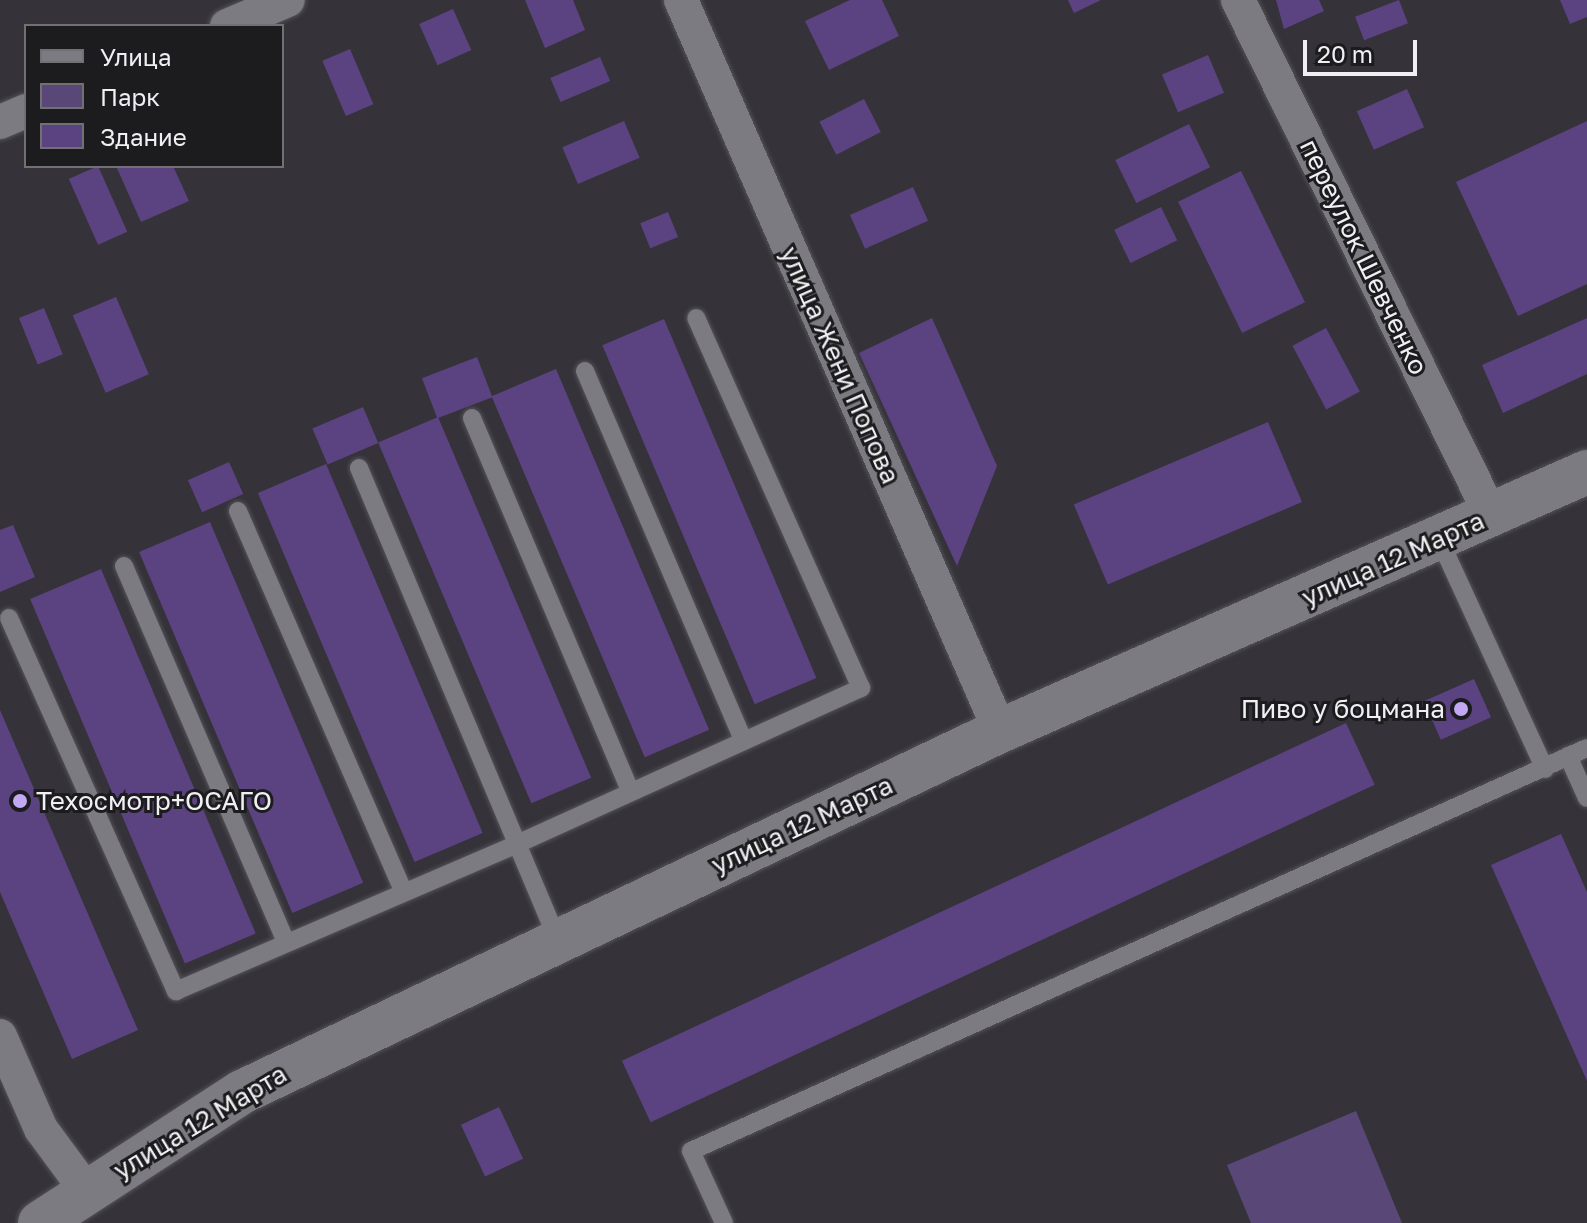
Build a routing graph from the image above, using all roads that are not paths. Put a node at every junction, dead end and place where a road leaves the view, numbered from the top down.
1 (288, 0) edge
2 (681, 0) edge
3 (1238, 0) edge
4 (232, 24) edge
5 (24, 112) edge
6 (0, 122) edge
7 (696, 318) dead end
8 (585, 371) dead end
9 (472, 418) dead end
10 (359, 468) dead end
11 (1587, 472) edge
12 (238, 511) dead end
13 (1491, 515) junction
14 (1440, 541) junction
15 (124, 566) dead end
16 (9, 618) dead end
17 (1000, 731) junction
18 (743, 739) junction
19 (1587, 748) edge
20 (1568, 756) junction
21 (1545, 769) junction
22 (631, 792) junction
23 (1587, 798) edge
24 (517, 844) junction
25 (403, 891) junction
26 (558, 941) junction
27 (286, 943) junction
28 (0, 1036) edge
29 (86, 1190) junction
30 (40, 1223) edge
31 (724, 1223) edge

1 - 4 street
2 - 17 street, улица Жени Попова
3 - 13 street, переулок Шевченко
5 - 6 street
7 - 18 lane
8 - 18 lane
9 - 22 lane
10 - 24 lane
11 - 13 street, улица 12 Марта
12 - 25 lane
13 - 14 street, улица 12 Марта
14 - 17 street, улица 12 Марта
14 - 21 lane
15 - 27 lane
16 - 27 lane
17 - 26 street, улица 12 Марта
18 - 22 lane
19 - 20 lane
20 - 21 lane
20 - 23 lane
21 - 31 lane
22 - 24 lane
24 - 25 lane
24 - 26 lane
25 - 27 lane
26 - 29 street, улица 12 Марта
28 - 29 street
29 - 30 street, улица 12 Марта

